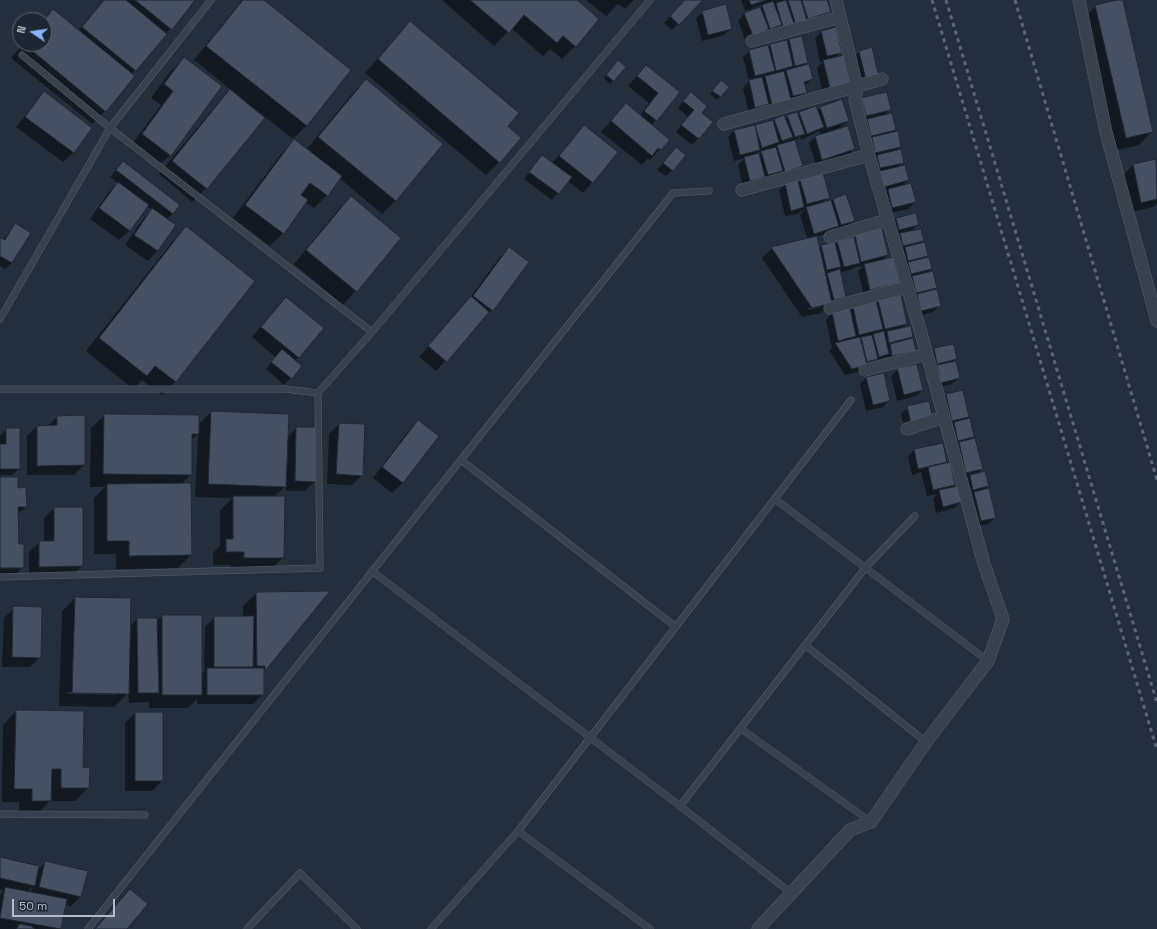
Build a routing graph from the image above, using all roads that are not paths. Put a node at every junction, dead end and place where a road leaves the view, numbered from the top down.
1 (211, 0) edge
2 (650, 0) edge
3 (836, 0) edge
4 (1079, 0) edge
5 (840, 17) junction
6 (752, 41) dead end
7 (22, 55) dead end
8 (882, 79) dead end
9 (857, 87) junction
10 (724, 124) dead end
11 (110, 128) junction
12 (869, 155) junction
13 (742, 190) dead end
14 (710, 191) dead end
15 (887, 220) junction
16 (830, 237) dead end
17 (908, 287) junction
18 (830, 308) dead end
19 (0, 319) edge
20 (1157, 321) edge
21 (372, 332) junction
22 (927, 354) junction
23 (865, 370) dead end
24 (0, 390) edge
25 (318, 394) junction
26 (851, 400) dead end
27 (944, 417) junction
28 (907, 429) dead end
29 (461, 460) junction
30 (775, 498) junction
31 (915, 516) dead end
32 (866, 567) junction
33 (372, 571) junction
34 (0, 576) edge
35 (676, 627) junction
36 (805, 645) junction
37 (988, 660) junction
38 (740, 728) junction
39 (590, 738) junction
40 (926, 742) junction
41 (680, 806) junction
42 (0, 814) edge
43 (144, 815) dead end
44 (871, 822) junction
45 (518, 831) junction
46 (791, 893) junction
47 (88, 929) edge
48 (247, 929) edge
49 (356, 929) edge
50 (431, 929) edge
51 (650, 929) edge
52 (758, 929) edge

1 - 11 lane
2 - 21 lane
3 - 5 street
4 - 20 street
5 - 6 street
5 - 9 street
7 - 11 lane
8 - 9 street
9 - 10 street
9 - 12 street
11 - 19 lane
11 - 21 lane
12 - 13 street
12 - 15 street
14 - 29 lane
15 - 16 street
15 - 17 street
17 - 18 street
17 - 22 street
21 - 25 lane
22 - 23 street
22 - 27 street
24 - 25 lane
25 - 34 lane
26 - 30 lane
27 - 28 street
27 - 37 street
29 - 33 lane
29 - 35 lane
30 - 32 lane
30 - 35 lane
31 - 32 lane
32 - 36 lane
32 - 37 lane
33 - 39 lane
33 - 47 lane
35 - 39 lane
36 - 38 lane
36 - 40 lane
37 - 40 street
38 - 41 lane
38 - 44 lane
39 - 41 lane
39 - 45 lane
40 - 44 street
41 - 46 lane
42 - 43 lane
44 - 46 street
45 - 50 lane
45 - 51 lane
46 - 52 street
48 - 49 lane

